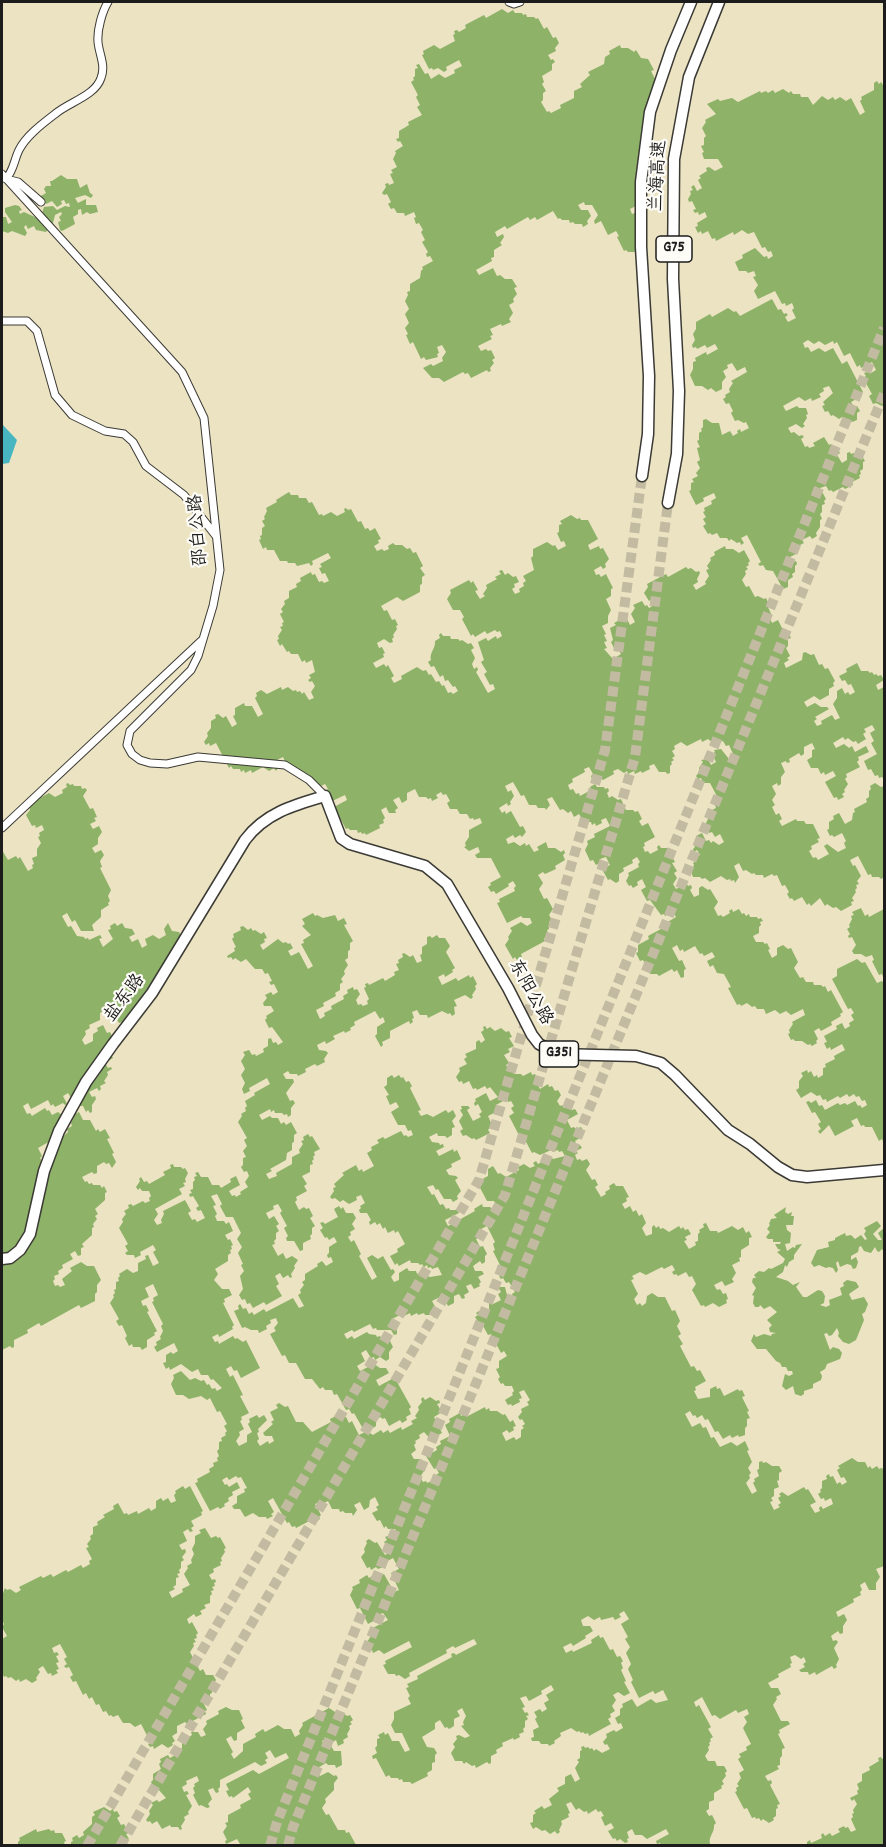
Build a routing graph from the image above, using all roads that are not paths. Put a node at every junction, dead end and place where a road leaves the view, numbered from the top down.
1 (108, 2) edge
2 (510, 2) edge
3 (520, 2) edge
4 (691, 2) edge
5 (719, 2) edge
6 (4, 177) edge
7 (41, 202) dead end
8 (2, 321) edge
9 (642, 476) tunnel mouth
10 (668, 503) tunnel mouth
11 (217, 537) junction
12 (203, 639) junction
13 (325, 796) junction
14 (2, 828) edge
15 (885, 1170) edge
16 (2, 1259) edge

1 - 6 street
2 - 3 street
4 - 9 highway, 兰海高速 / G75
5 - 10 highway, 兰海高速 / G75
6 - 7 street
6 - 11 street, 邵白公路
8 - 11 street
11 - 12 street, 邵白公路
12 - 13 street, 邵白公路
12 - 14 street
13 - 15 highway, 东阳公路 / G351
13 - 16 highway, 盐东路

